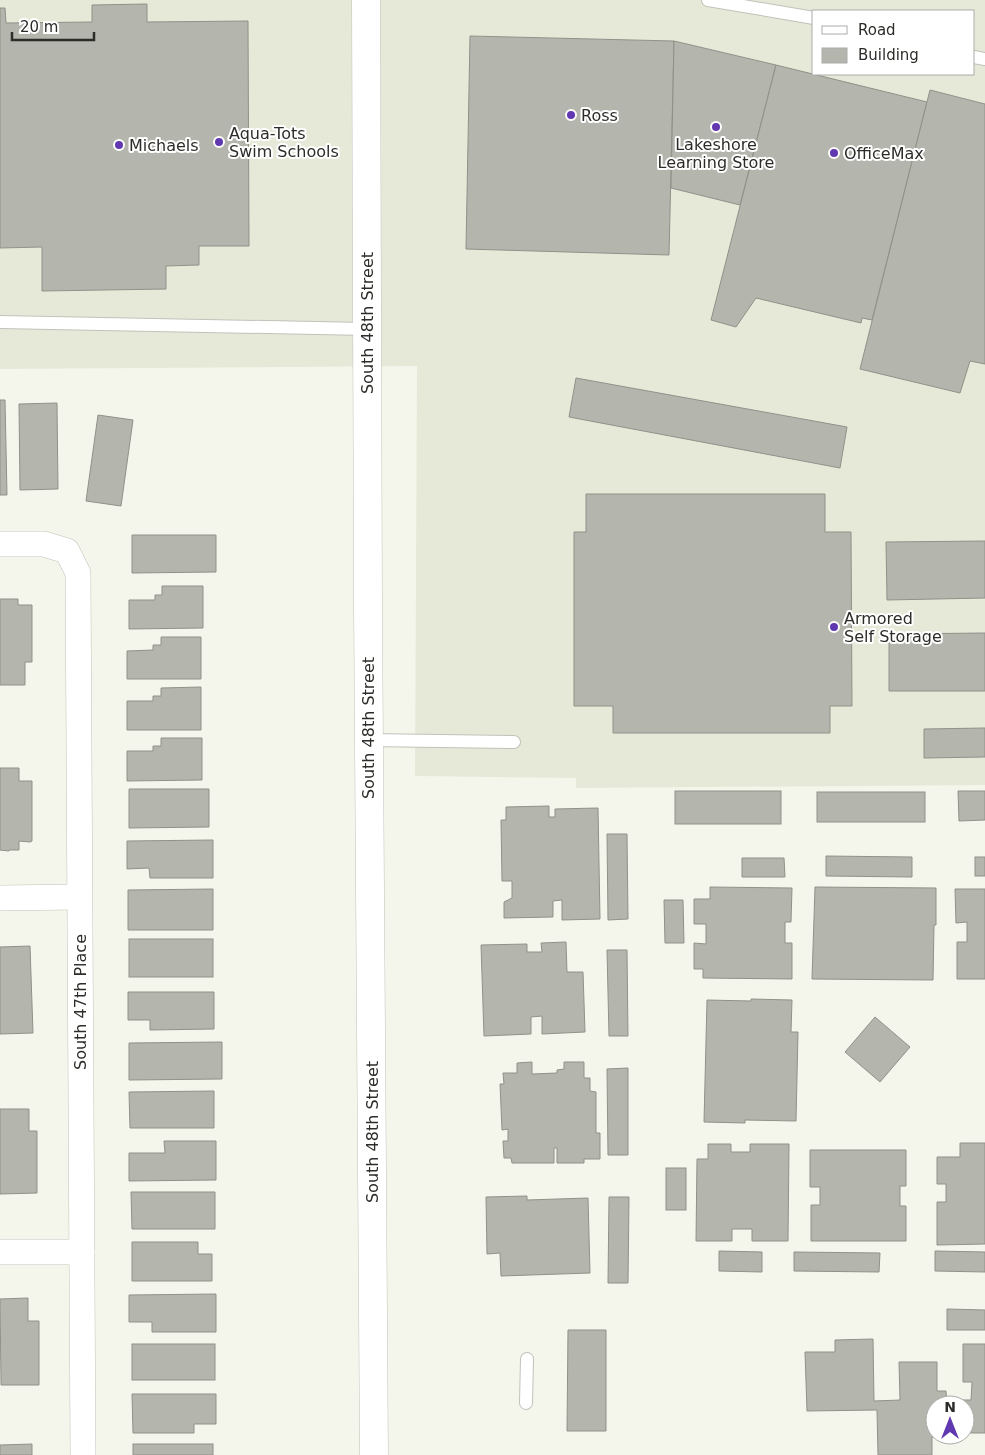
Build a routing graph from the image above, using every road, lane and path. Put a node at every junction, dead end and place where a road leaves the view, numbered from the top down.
1 (366, 0) edge
2 (708, 0) edge
3 (812, 18) edge
4 (0, 322) edge
5 (366, 329) junction
6 (0, 544) edge
7 (368, 740) junction
8 (514, 742) dead end
9 (79, 897) junction
10 (0, 898) edge
11 (0, 1252) edge
12 (82, 1252) junction
13 (527, 1359) dead end
14 (526, 1403) dead end
15 (83, 1455) edge
16 (374, 1455) edge

1 - 5 main road, South 48th Street
2 - 3 lane
4 - 5 lane
5 - 7 main road, South 48th Street
6 - 9 street, South 47th Place
7 - 8 lane
7 - 16 main road, South 48th Street
9 - 10 street
9 - 12 street, South 47th Place
11 - 12 street
12 - 15 street, South 47th Place
13 - 14 lane

